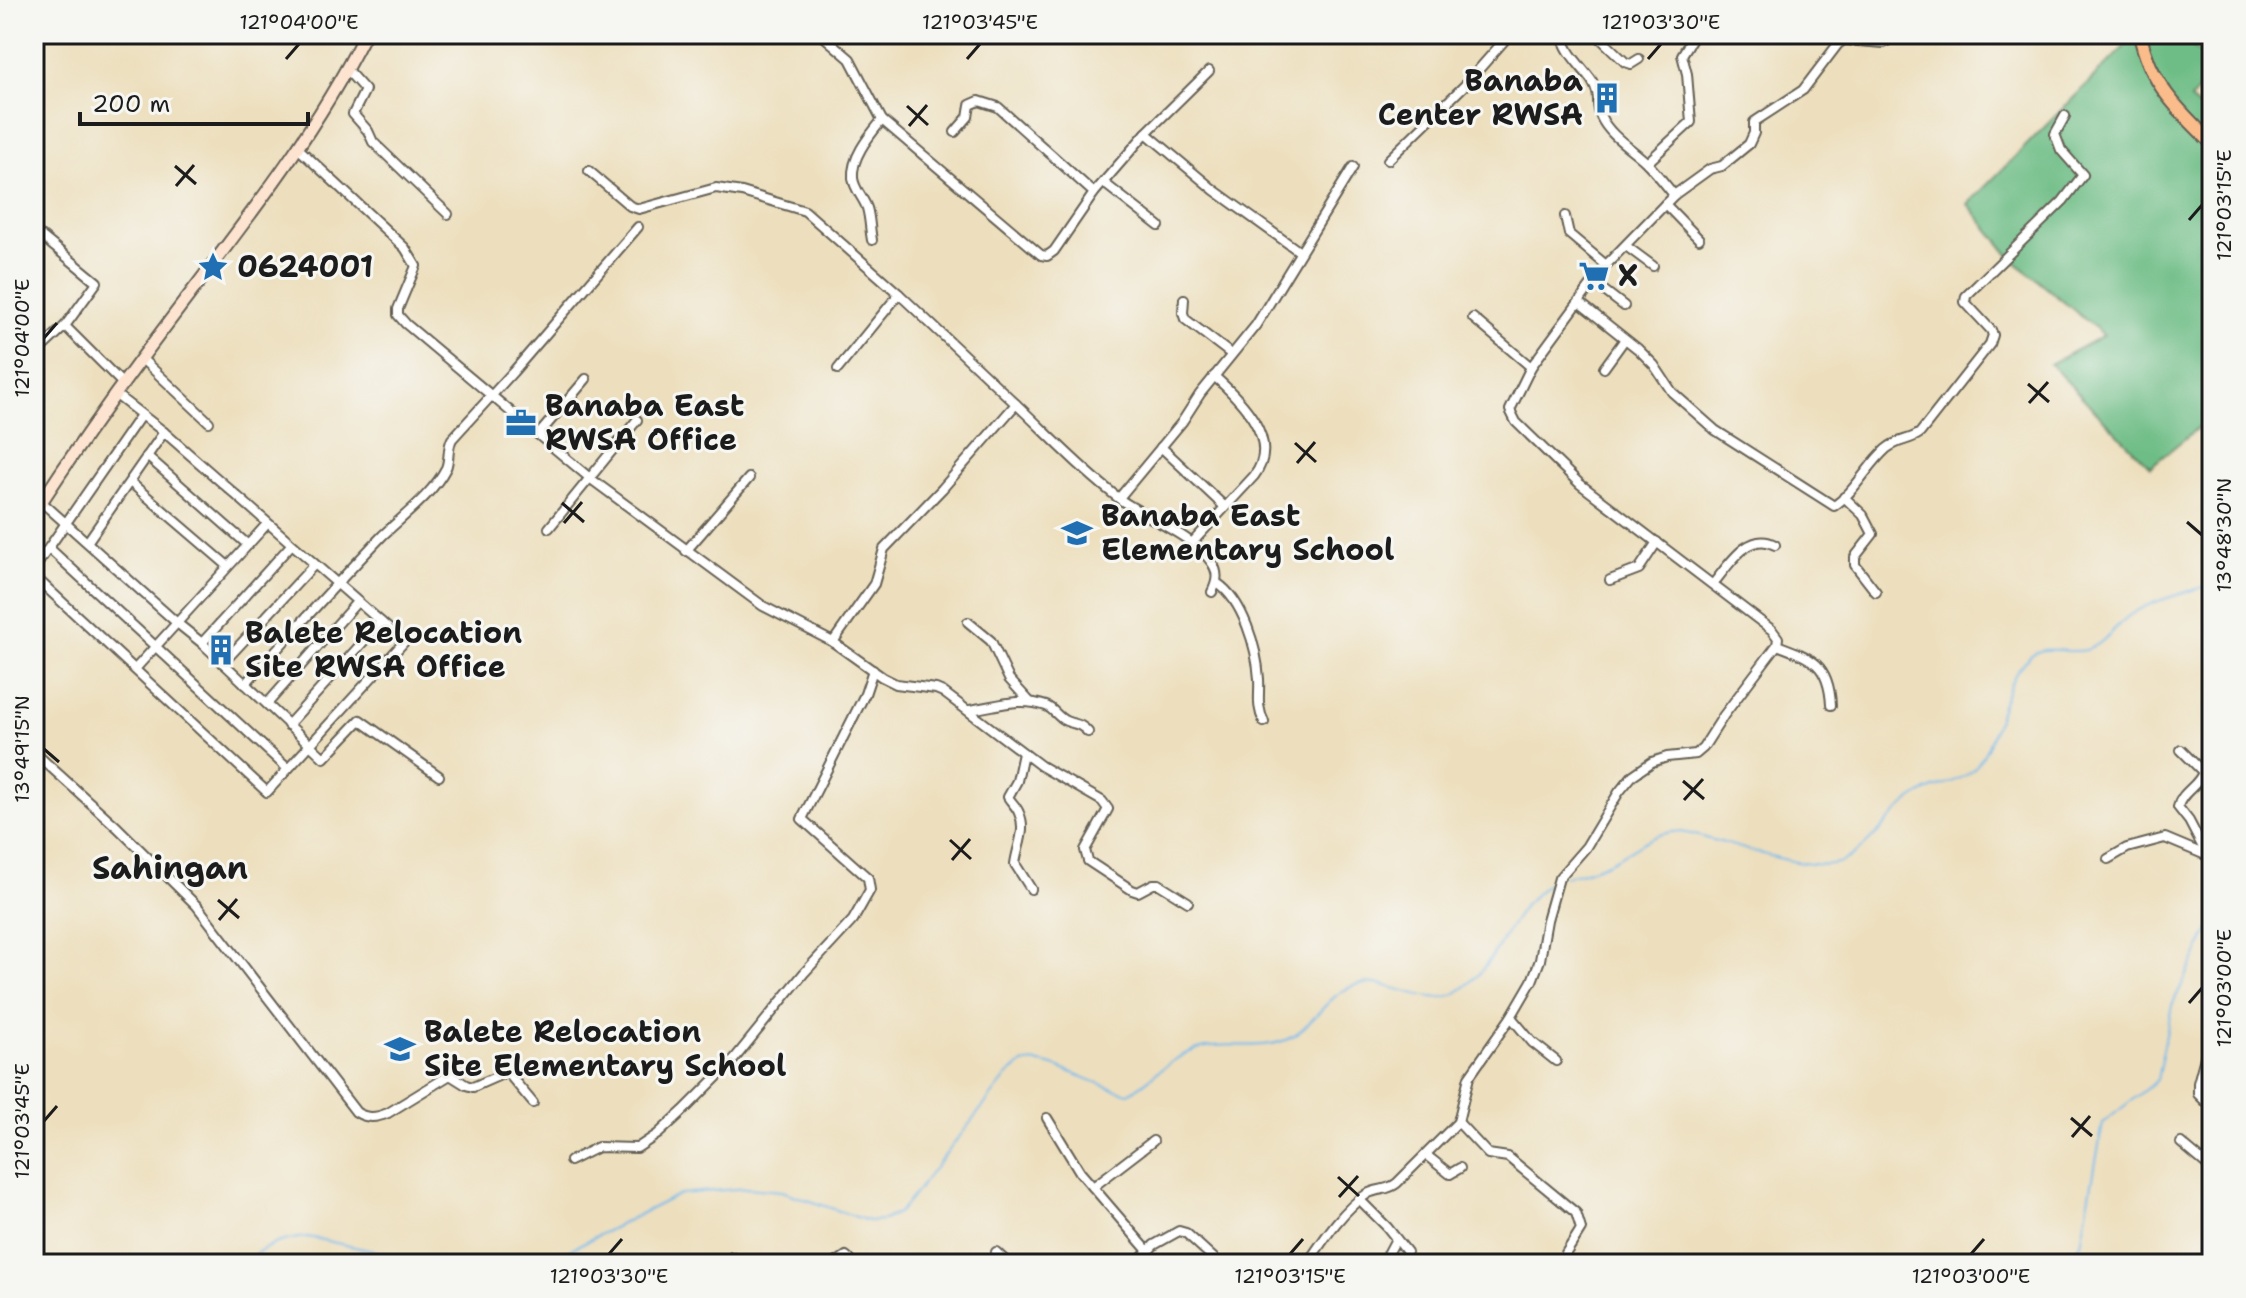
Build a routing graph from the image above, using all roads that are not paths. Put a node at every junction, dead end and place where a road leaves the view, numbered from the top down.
1 (365, 34) edge
2 (821, 34) edge
3 (1510, 34) edge
4 (1562, 34) edge
5 (1596, 34) edge
6 (1695, 34) edge
7 (1896, 34) edge
8 (2140, 34) edge
9 (1639, 59) dead end
10 (347, 70) junction
11 (1209, 71) dead end
12 (2065, 116) dead end
13 (882, 120) junction
14 (955, 132) dead end
15 (1146, 133) junction
16 (2212, 143) edge
17 (299, 149) junction
18 (1388, 160) dead end
19 (1647, 163) junction
20 (1353, 167) dead end
21 (589, 171) dead end
22 (1104, 183) junction
23 (1094, 193) junction
24 (1674, 195) junction
25 (1665, 204) junction
26 (448, 214) dead end
27 (1565, 216) dead end
28 (1159, 226) dead end
29 (638, 227) dead end
30 (34, 230) edge
31 (1699, 239) dead end
32 (872, 240) dead end
33 (1626, 246) junction
34 (1300, 252) junction
35 (1606, 265) junction
36 (1653, 266) dead end
37 (1593, 282) junction
38 (899, 294) junction
39 (1184, 299) dead end
40 (1580, 303) junction
41 (1624, 306) dead end
42 (1473, 318) dead end
43 (65, 326) junction
44 (1625, 339) junction
45 (1231, 354) junction
46 (34, 355) edge
47 (141, 358) junction
48 (1531, 367) junction
49 (1604, 368) dead end
50 (838, 369) dead end
51 (1214, 376) junction
52 (586, 379) dead end
53 (123, 384) junction
54 (115, 394) junction
55 (493, 395) junction
56 (1016, 404) junction
57 (141, 415) junction
58 (637, 420) dead end
59 (209, 422) dead end
60 (164, 432) junction
61 (539, 434) junction
62 (1161, 447) junction
63 (147, 456) junction
64 (749, 478) dead end
65 (591, 479) junction
66 (130, 482) junction
67 (1844, 497) junction
68 (38, 498) edge
69 (1119, 498) junction
70 (1225, 507) junction
71 (34, 513) edge
72 (67, 522) junction
73 (267, 524) junction
74 (549, 528) dead end
75 (88, 541) junction
76 (1657, 542) junction
77 (1191, 544) junction
78 (248, 545) junction
79 (291, 545) junction
80 (1775, 545) dead end
81 (49, 548) junction
82 (686, 551) junction
83 (314, 565) junction
84 (228, 566) junction
85 (34, 569) edge
86 (34, 576) edge
87 (1610, 580) dead end
88 (336, 584) junction
89 (1713, 584) junction
90 (1876, 592) dead end
91 (357, 602) junction
92 (381, 622) junction
93 (968, 622) dead end
94 (177, 623) junction
95 (833, 642) junction
96 (202, 643) junction
97 (1777, 645) junction
98 (155, 647) junction
99 (223, 663) junction
100 (136, 668) junction
101 (873, 670) junction
102 (245, 684) junction
103 (1031, 703) junction
104 (267, 704) junction
105 (1831, 705) dead end
106 (968, 710) junction
107 (1264, 722) dead end
108 (288, 725) junction
109 (1088, 732) dead end
110 (310, 745) junction
111 (2181, 750) dead end
112 (34, 752) edge
113 (1023, 753) junction
114 (288, 769) junction
115 (439, 776) dead end
116 (2108, 859) dead end
117 (2210, 860) edge
118 (1031, 889) dead end
119 (1188, 902) dead end
120 (1511, 1017) junction
121 (2211, 1035) edge
122 (1556, 1061) dead end
123 (533, 1103) dead end
124 (2212, 1108) edge
125 (1047, 1118) dead end
126 (1458, 1122) junction
127 (1153, 1141) dead end
128 (2181, 1143) dead end
129 (1426, 1155) junction
130 (570, 1161) dead end
131 (1460, 1168) dead end
132 (2212, 1169) edge
133 (1093, 1187) junction
134 (1360, 1200) junction
135 (1396, 1239) junction
136 (1148, 1251) junction
137 (996, 1252) dead end
138 (1407, 1252) dead end
139 (732, 1257) dead end
140 (740, 1264) edge
141 (834, 1264) edge
142 (855, 1264) edge
143 (1009, 1264) edge
144 (1136, 1264) edge
145 (1220, 1264) edge
146 (1307, 1264) edge
147 (1390, 1264) edge
148 (1565, 1264) edge

1 - 10 main road
2 - 13 street
3 - 18 street
4 - 19 street
5 - 9 street
6 - 19 street
7 - 24 street
8 - 16 main road
10 - 17 main road
10 - 26 street
11 - 15 street
12 - 67 street
13 - 23 street
13 - 32 street
14 - 23 street
15 - 22 street
15 - 34 street
17 - 47 main road
17 - 55 street
19 - 24 street
20 - 34 street
21 - 38 street
22 - 23 street
22 - 28 street
24 - 25 street
25 - 31 street
25 - 33 street
27 - 35 street
29 - 55 street
30 - 43 street
33 - 35 street
33 - 36 street
34 - 45 street
35 - 37 street
37 - 40 street
37 - 41 street
38 - 50 street
38 - 56 street
39 - 45 street
40 - 44 street
40 - 48 street
42 - 48 street
43 - 46 street
43 - 53 street
44 - 49 street
44 - 67 street
45 - 51 street
47 - 53 main road
47 - 59 street
48 - 76 street
51 - 62 street
51 - 70 street
52 - 61 street
53 - 54 main road
54 - 57 street
54 - 68 main road
55 - 61 street
55 - 88 street
56 - 69 street
56 - 95 street
57 - 60 street
57 - 72 street
58 - 65 street
60 - 63 street
60 - 73 street
61 - 65 street
62 - 69 street
62 - 70 street
63 - 66 street
63 - 78 street
64 - 82 street
65 - 74 street
65 - 82 street
66 - 75 street
66 - 84 street
67 - 90 street
68 - 71 main road
68 - 72 street
69 - 77 street
70 - 77 street
72 - 75 street
72 - 81 street
73 - 78 street
73 - 79 street
75 - 94 street
76 - 87 street
76 - 89 street
77 - 107 street
78 - 84 street
79 - 83 street
79 - 96 street
80 - 89 street
81 - 85 street
81 - 98 street
82 - 95 street
83 - 88 street
83 - 99 street
84 - 94 street
86 - 100 street
88 - 91 street
88 - 102 street
89 - 97 street
91 - 92 street
91 - 104 street
92 - 108 street
92 - 110 street
93 - 103 street
94 - 96 street
94 - 98 street
95 - 101 street
96 - 99 street
97 - 105 street
97 - 120 street
98 - 100 street
98 - 114 street
99 - 102 street
100 - 114 street
101 - 106 street
101 - 130 street
102 - 104 street
103 - 106 street
103 - 109 street
104 - 108 street
106 - 113 street
108 - 110 street
110 - 114 street
110 - 115 street
111 - 117 street
112 - 123 street
113 - 118 street
113 - 119 street
116 - 117 street
120 - 122 street
120 - 126 street
121 - 124 street
125 - 133 street
126 - 129 street
126 - 148 street
127 - 133 street
128 - 132 street
129 - 131 street
129 - 134 street
133 - 136 street
134 - 135 street
134 - 146 street
135 - 138 street
135 - 147 street
136 - 144 street
136 - 145 street
137 - 143 street
139 - 140 street
141 - 142 street

